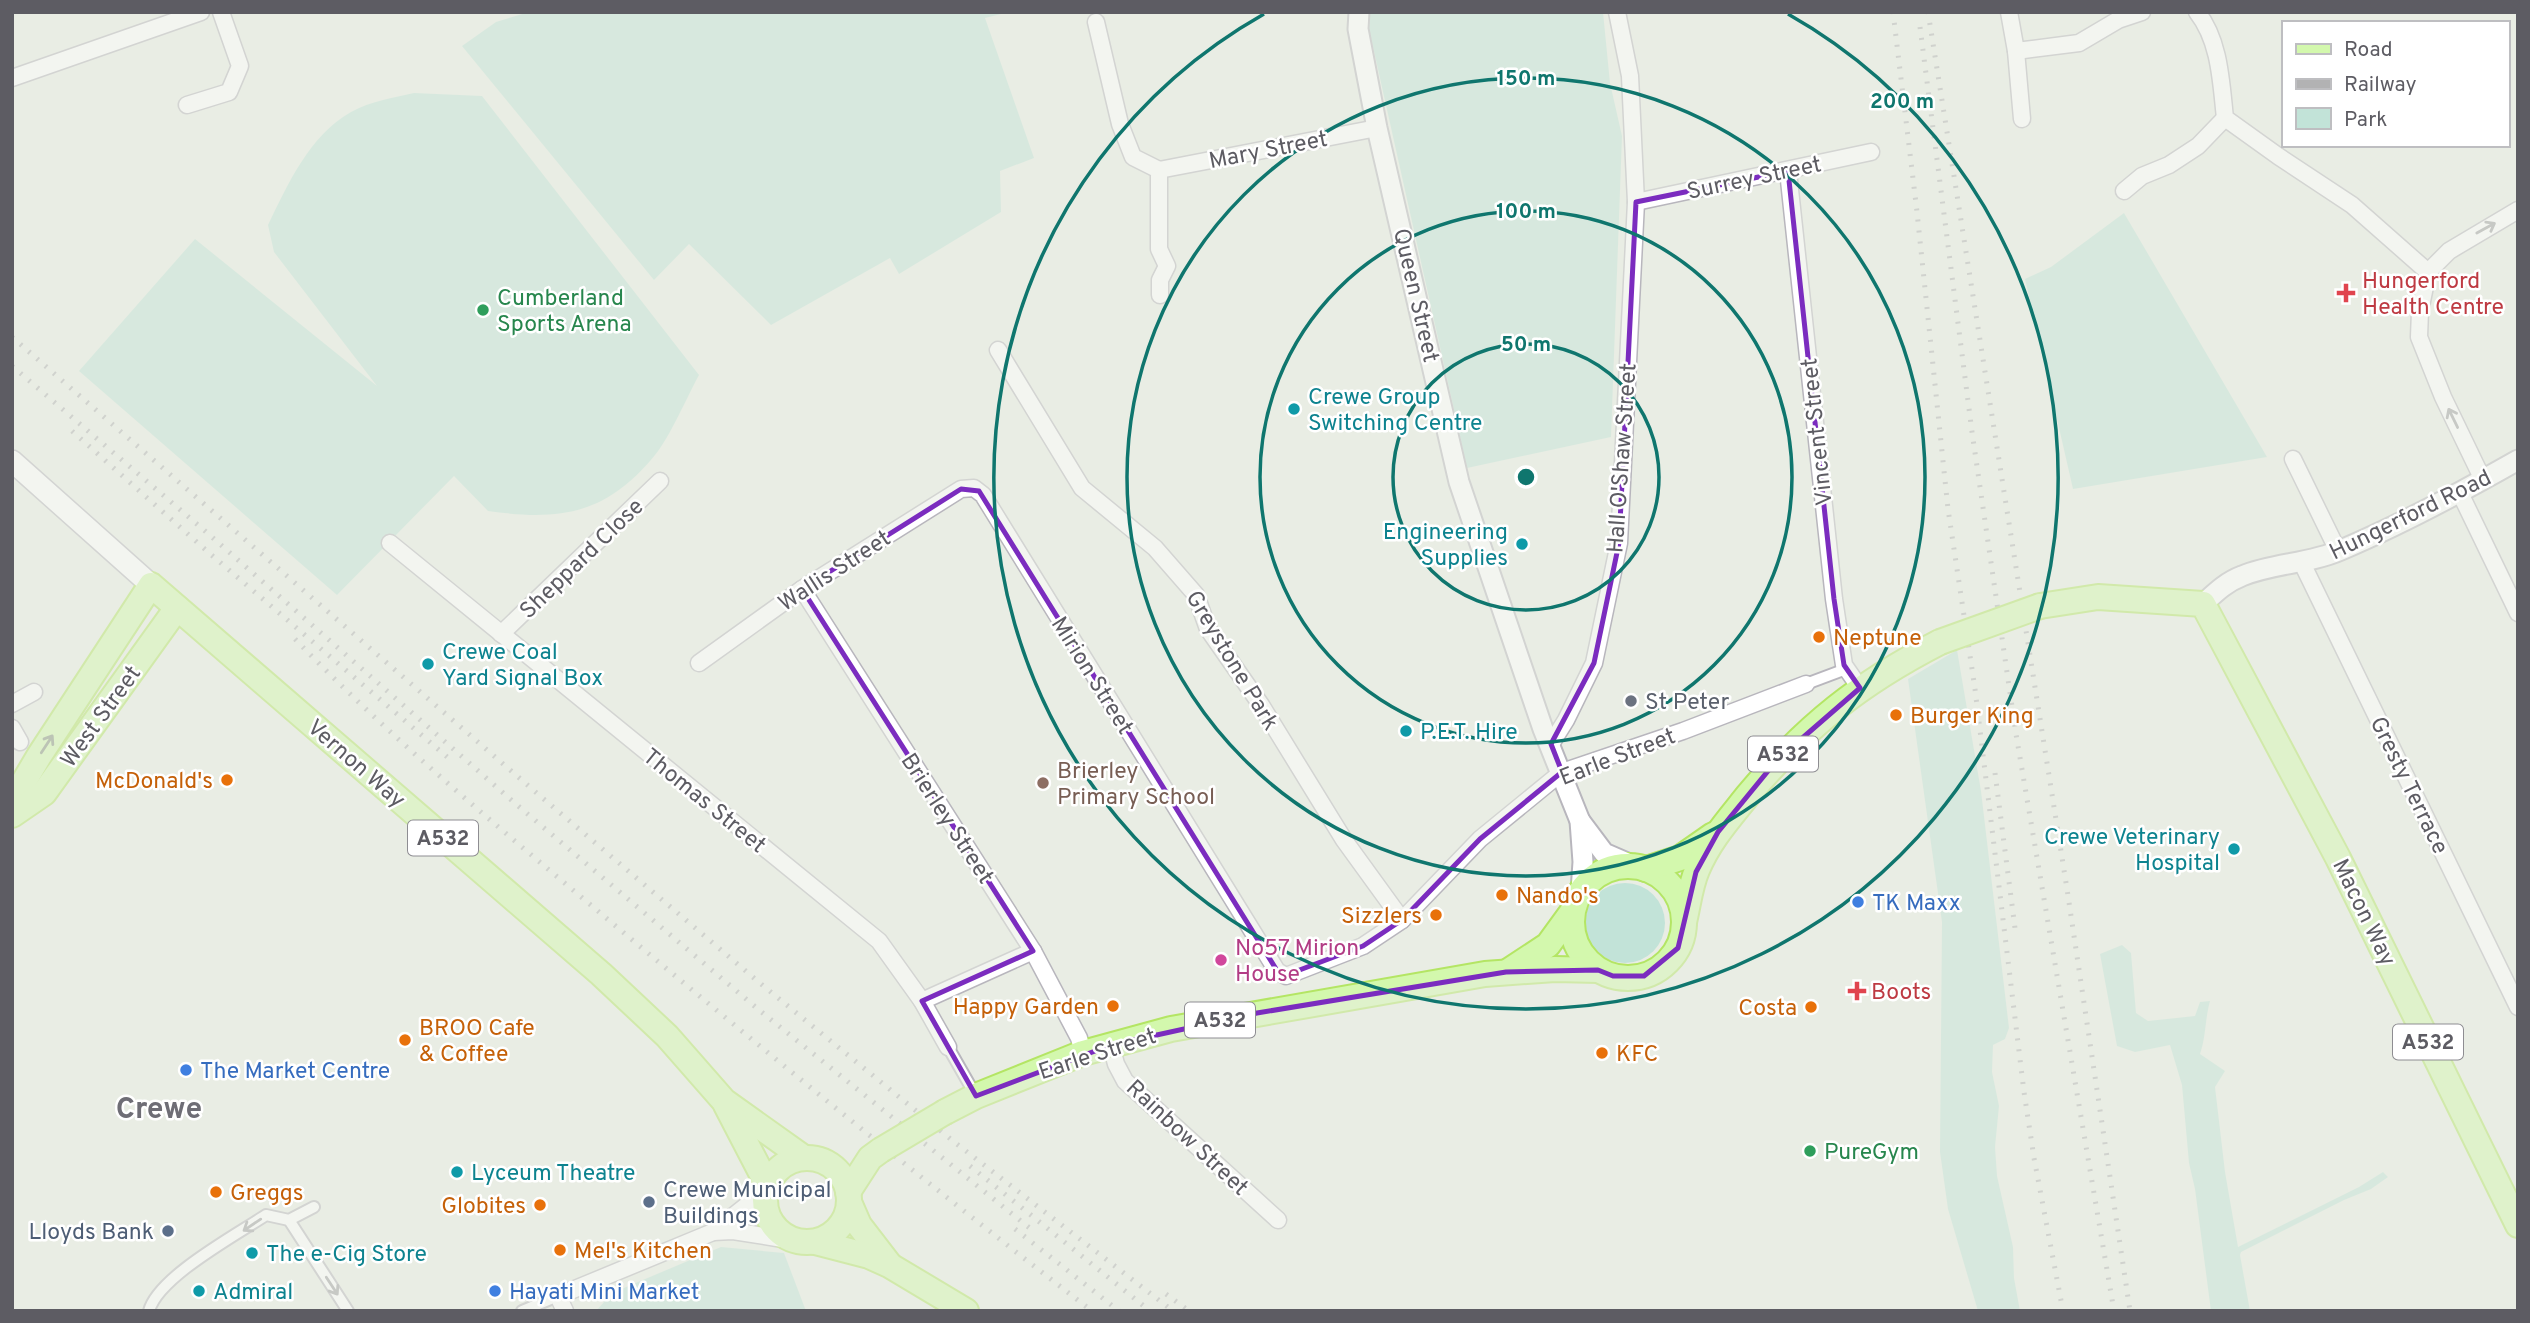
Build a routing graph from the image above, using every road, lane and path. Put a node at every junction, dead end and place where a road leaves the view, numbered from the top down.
1 (201, 12) edge
2 (220, 12) edge
3 (1359, 12) edge
4 (1617, 12) edge
5 (2009, 12) edge
6 (2142, 12) edge
7 (2197, 12) edge
8 (1096, 22) dead end
9 (2016, 51) junction
10 (12, 78) edge
11 (187, 105) dead end
12 (2225, 118) junction
13 (2022, 120) dead end
14 (1377, 128) junction
15 (1871, 152) dead end
16 (1159, 170) junction
17 (1788, 171) junction
18 (2124, 191) dead end
19 (1636, 202) junction
20 (2518, 210) edge
21 (2428, 272) junction
22 (1160, 295) dead end
23 (998, 350) dead end
24 (2292, 459) dead end
25 (2518, 460) edge
26 (13, 462) edge
27 (2483, 480) junction
28 (660, 481) dead end
29 (974, 488) joint
30 (2460, 493) junction
31 (390, 543) dead end
32 (2338, 551) junction
33 (2302, 563) junction
34 (151, 585) junction
35 (802, 589) junction
36 (2203, 604) junction
37 (177, 608) junction
38 (2518, 612) edge
39 (501, 634) junction
40 (699, 663) dead end
41 (1853, 678) junction
42 (1806, 684) joint
43 (34, 692) dead end
44 (12, 704) edge
45 (1551, 744) junction
46 (1562, 772) junction
47 (12, 802) edge
48 (12, 815) edge
49 (1580, 821) junction
50 (1718, 832) junction
51 (1640, 867) junction
52 (1577, 902) junction
53 (1402, 920) junction
54 (1684, 922) junction
55 (1033, 951) junction
56 (1598, 970) junction
57 (1277, 971) joint
58 (1506, 972) junction
59 (922, 1001) junction
60 (2518, 1007) edge
61 (1111, 1045) junction
62 (948, 1047) joint
63 (1083, 1053) junction
64 (976, 1096) junction
65 (724, 1101) junction
66 (876, 1154) junction
67 (812, 1159) junction
68 (766, 1187) junction
69 (848, 1197) junction
70 (314, 1207) dead end
71 (289, 1220) junction
72 (1278, 1220) dead end
73 (2518, 1225) edge
74 (713, 1232) junction
75 (805, 1241) junction
76 (889, 1265) junction
77 (561, 1303) edge
78 (149, 1311) edge
79 (348, 1311) edge
80 (522, 1311) edge
81 (966, 1311) edge

1 - 10 street
2 - 11 street
3 - 14 street, Queen Street
4 - 19 street, Hall O'Shaw Street
5 - 9 street
6 - 9 street
7 - 12 street
8 - 16 street
9 - 13 street
12 - 18 street
12 - 21 street
14 - 16 street, Mary Street
14 - 45 street, Queen Street
15 - 17 street, Surrey Street
16 - 22 street
17 - 19 street, Surrey Street
17 - 41 street, Vincent Street
19 - 45 street, Hall O'Shaw Street
21 -> 20 street
27 -> 21 street
23 - 53 street, Greystone Park
24 - 32 street
25 - 27 street, Hungerford Road
26 - 34 main road, Vernon Way
27 - 30 street, Hungerford Road
28 - 39 street, Sheppard Close
29 - 35 street, Wallis Street
29 - 57 street, Mirion Street
30 - 32 street, Hungerford Road
30 - 38 street
31 - 39 street, Thomas Street
32 - 33 street, Hungerford Road
33 - 36 street, Hungerford Road
33 - 60 street, Gresty Terrace
34 - 37 main road, Vernon Way / A532
47 -> 34 main road, West Street
35 - 40 street, Wallis Street
35 - 55 street, Brierley Street
36 - 41 main road, Earle Street / A532, bridge
36 - 73 main road, Macon Way / A532
37 - 48 main road, West Street
37 - 65 main road, Vernon Way / A532
39 - 59 street, Thomas Street
41 - 42 street, Earle Street
41 - 50 main road, Earle Street / A532
42 - 46 street, Earle Street
43 - 44 street
45 - 46 street, Queen Street
46 - 49 street, Queen Street
46 - 53 street, Earle Street
49 - 51 street
49 - 52 street
50 - 51 main road, Earle Street / A532
50 - 54 main road, Earle Street / A532
51 - 52 main road
51 - 54 main road
52 - 56 main road
52 - 58 main road, Earle Street / A532
53 - 57 street, Earle Street
54 - 56 main road
55 - 59 street
55 - 63 street, Brierley Street
56 - 58 main road, Earle Street / A532
58 - 61 main road, Earle Street / A532
59 - 62 street, Thomas Street
61 - 63 main road, Earle Street / A532
61 - 72 street, Rainbow Street
62 - 64 street, Thomas Street
63 - 64 main road, Earle Street / A532
64 - 66 main road, Earle Street / A532, bridge
65 - 67 main road, Vernon Way / A532
65 - 68 main road, Vernon Way / A532
66 - 67 main road, Earle Street / A532
66 - 69 main road, Earle Street / A532
67 - 68 main road
67 - 69 main road
68 - 74 street
68 - 75 main road
69 - 75 main road
69 - 76 main road
70 - 71 street
71 -> 78 street
71 -> 79 street
74 - 75 street
74 - 77 street
75 - 76 main road
76 - 81 main road
77 - 80 street

